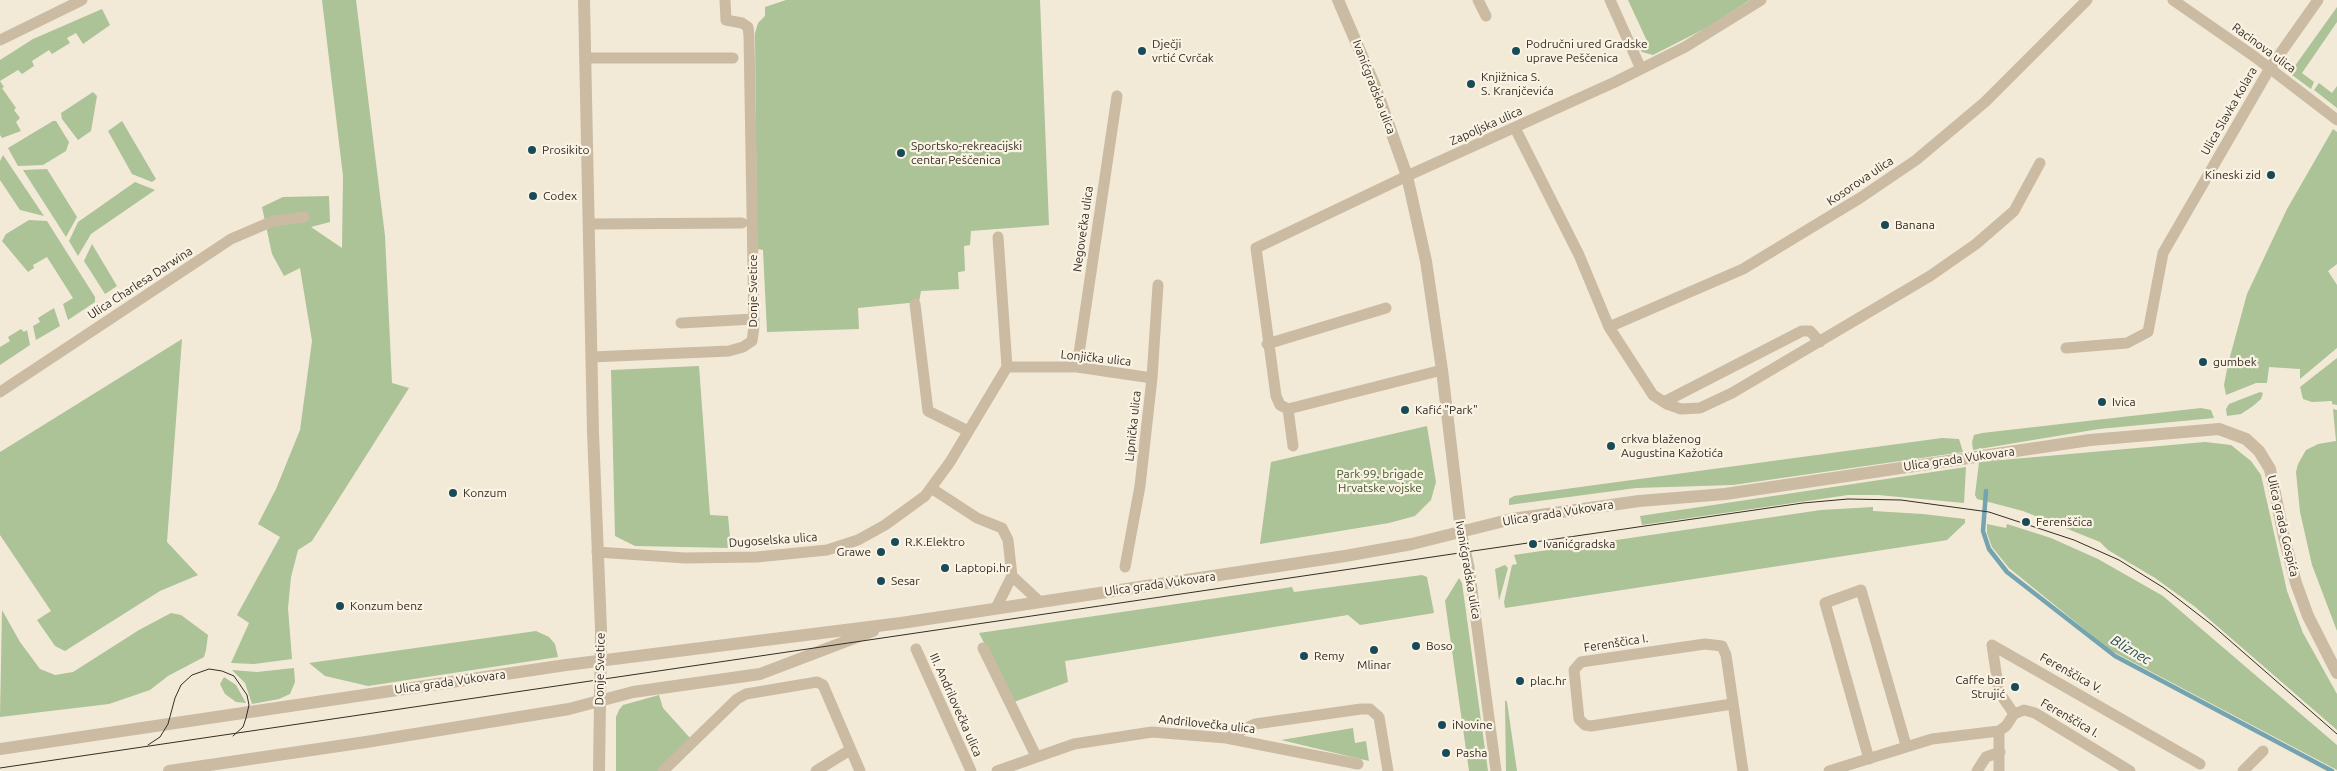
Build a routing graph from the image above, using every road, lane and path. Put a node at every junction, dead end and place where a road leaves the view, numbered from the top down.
1 (82, 0) edge
2 (584, 0) edge
3 (725, 0) edge
4 (1338, 0) edge
5 (1478, 0) edge
6 (1610, 0) edge
7 (1761, 0) edge
8 (2087, 0) edge
9 (2173, 0) edge
10 (2318, 0) edge
11 (1486, 16) dead end
12 (0, 40) edge
13 (586, 58) junction
14 (733, 58) dead end
15 (2270, 68) junction
16 (1642, 69) junction
17 (1116, 96) dead end
18 (2337, 120) edge
19 (1515, 128) junction
20 (2040, 163) dead end
21 (1407, 176) junction
22 (304, 217) dead end
23 (742, 223) dead end
24 (590, 224) junction
25 (998, 237) dead end
26 (1158, 286) dead end
27 (915, 304) dead end
28 (1386, 308) dead end
29 (754, 319) junction
30 (681, 323) dead end
31 (1609, 328) junction
32 (1820, 342) junction
33 (1267, 344) junction
34 (2066, 348) dead end
35 (592, 357) junction
36 (1006, 367) junction
37 (1077, 367) junction
38 (1442, 370) junction
39 (1152, 378) junction
40 (0, 392) edge
41 (1664, 402) junction
42 (1288, 409) junction
43 (2218, 429) joint
44 (968, 431) junction
45 (1293, 446) dead end
46 (931, 488) junction
47 (1461, 531) junction
48 (597, 552) junction
49 (1125, 567) dead end
50 (1012, 576) junction
51 (1040, 602) junction
52 (996, 608) junction
53 (901, 623) junction
54 (983, 648) dead end
55 (916, 649) dead end
56 (600, 662) junction
57 (2337, 673) edge
58 (600, 701) junction
59 (1732, 704) junction
60 (2014, 714) junction
61 (1999, 730) junction
62 (1226, 738) junction
63 (1906, 745) junction
64 (0, 749) edge
65 (850, 750) junction
66 (2263, 751) dead end
67 (2000, 752) junction
68 (1036, 756) junction
69 (1870, 759) junction
70 (1358, 764) dead end
71 (2200, 764) dead end
72 (169, 771) edge
73 (599, 771) edge
74 (663, 771) edge
75 (816, 771) edge
76 (860, 771) edge
77 (971, 771) edge
78 (996, 771) edge
79 (1388, 771) edge
80 (1496, 771) edge
81 (1743, 771) edge
82 (1829, 771) edge
83 (1977, 771) edge
84 (2000, 771) edge
85 (2130, 771) edge
86 (2243, 771) edge

1 - 12 street
2 - 13 street, Donje Svetice
3 - 29 street, Donje Svetice
4 - 21 street, Ivanićgradska ulica
5 - 11 street
6 - 16 street
7 - 16 street, Zapoljska ulica
8 - 31 street, Kosorova ulica
9 - 15 street, Racinova ulica
10 - 15 street, Ulica Slavka Kolara
13 - 14 street
13 - 24 street, Donje Svetice
15 - 18 street, Racinova ulica
15 - 34 street, Ulica Slavka Kolara
16 - 19 street, Zapoljska ulica
17 - 37 street, Negovečka ulica
19 - 21 street, Zapoljska ulica
19 - 31 street
20 - 32 street
21 - 33 street
21 - 38 street, Ivanićgradska ulica
22 - 40 street, Ulica Charlesa Darwina
23 - 24 street
24 - 35 street, Donje Svetice
25 - 36 street
26 - 39 street, Lipnička ulica
27 - 44 street
28 - 33 street
29 - 30 street
29 - 35 street, Donje Svetice
31 - 41 street
32 - 41 street
32 - 41 street
33 - 42 street
35 - 48 street, Donje Svetice
36 - 37 street, Lonjička ulica
36 - 44 street, Dugoselska ulica
37 - 39 street, Lonjička ulica
38 - 42 street
38 - 47 street, Ivanićgradska ulica
39 - 49 street, Lipnička ulica
42 - 45 street
43 - 47 street, Ulica grada Vukovara
43 - 57 street, Ulica grada Gospića
44 - 46 street, Dugoselska ulica
46 - 48 street, Dugoselska ulica
46 - 50 street
47 - 51 street, Ulica grada Vukovara
47 - 80 street, Ivanićgradska ulica
48 - 56 street, Donje Svetice
50 - 51 street
50 - 52 street
51 - 52 street, Ulica grada Vukovara
52 - 53 street, Ulica grada Vukovara
53 - 56 street, Ulica grada Vukovara
53 - 58 street, Ulica grada Vukovara
54 - 68 street
55 - 77 street, III. Andrilovečka ulica
56 - 58 street, Donje Svetice
56 - 64 street, Ulica grada Vukovara
58 - 72 street, Ulica grada Vukovara
58 - 73 street, Donje Svetice
59 - 59 street, Ferenščica I.
59 - 81 street, Ferenščica I.
60 - 61 street
60 - 71 street, Ferenščica V.
60 - 85 street, Ferenščica I.
61 - 63 street
61 - 67 street
62 - 68 street, Andrilovečka ulica
62 - 70 street, Andrilovečka ulica
62 - 79 street
63 - 69 street
63 - 69 street
65 - 74 street
65 - 75 street
65 - 76 street
66 - 86 street
67 - 83 street
67 - 84 street
68 - 78 street, Andrilovečka ulica
69 - 82 street

